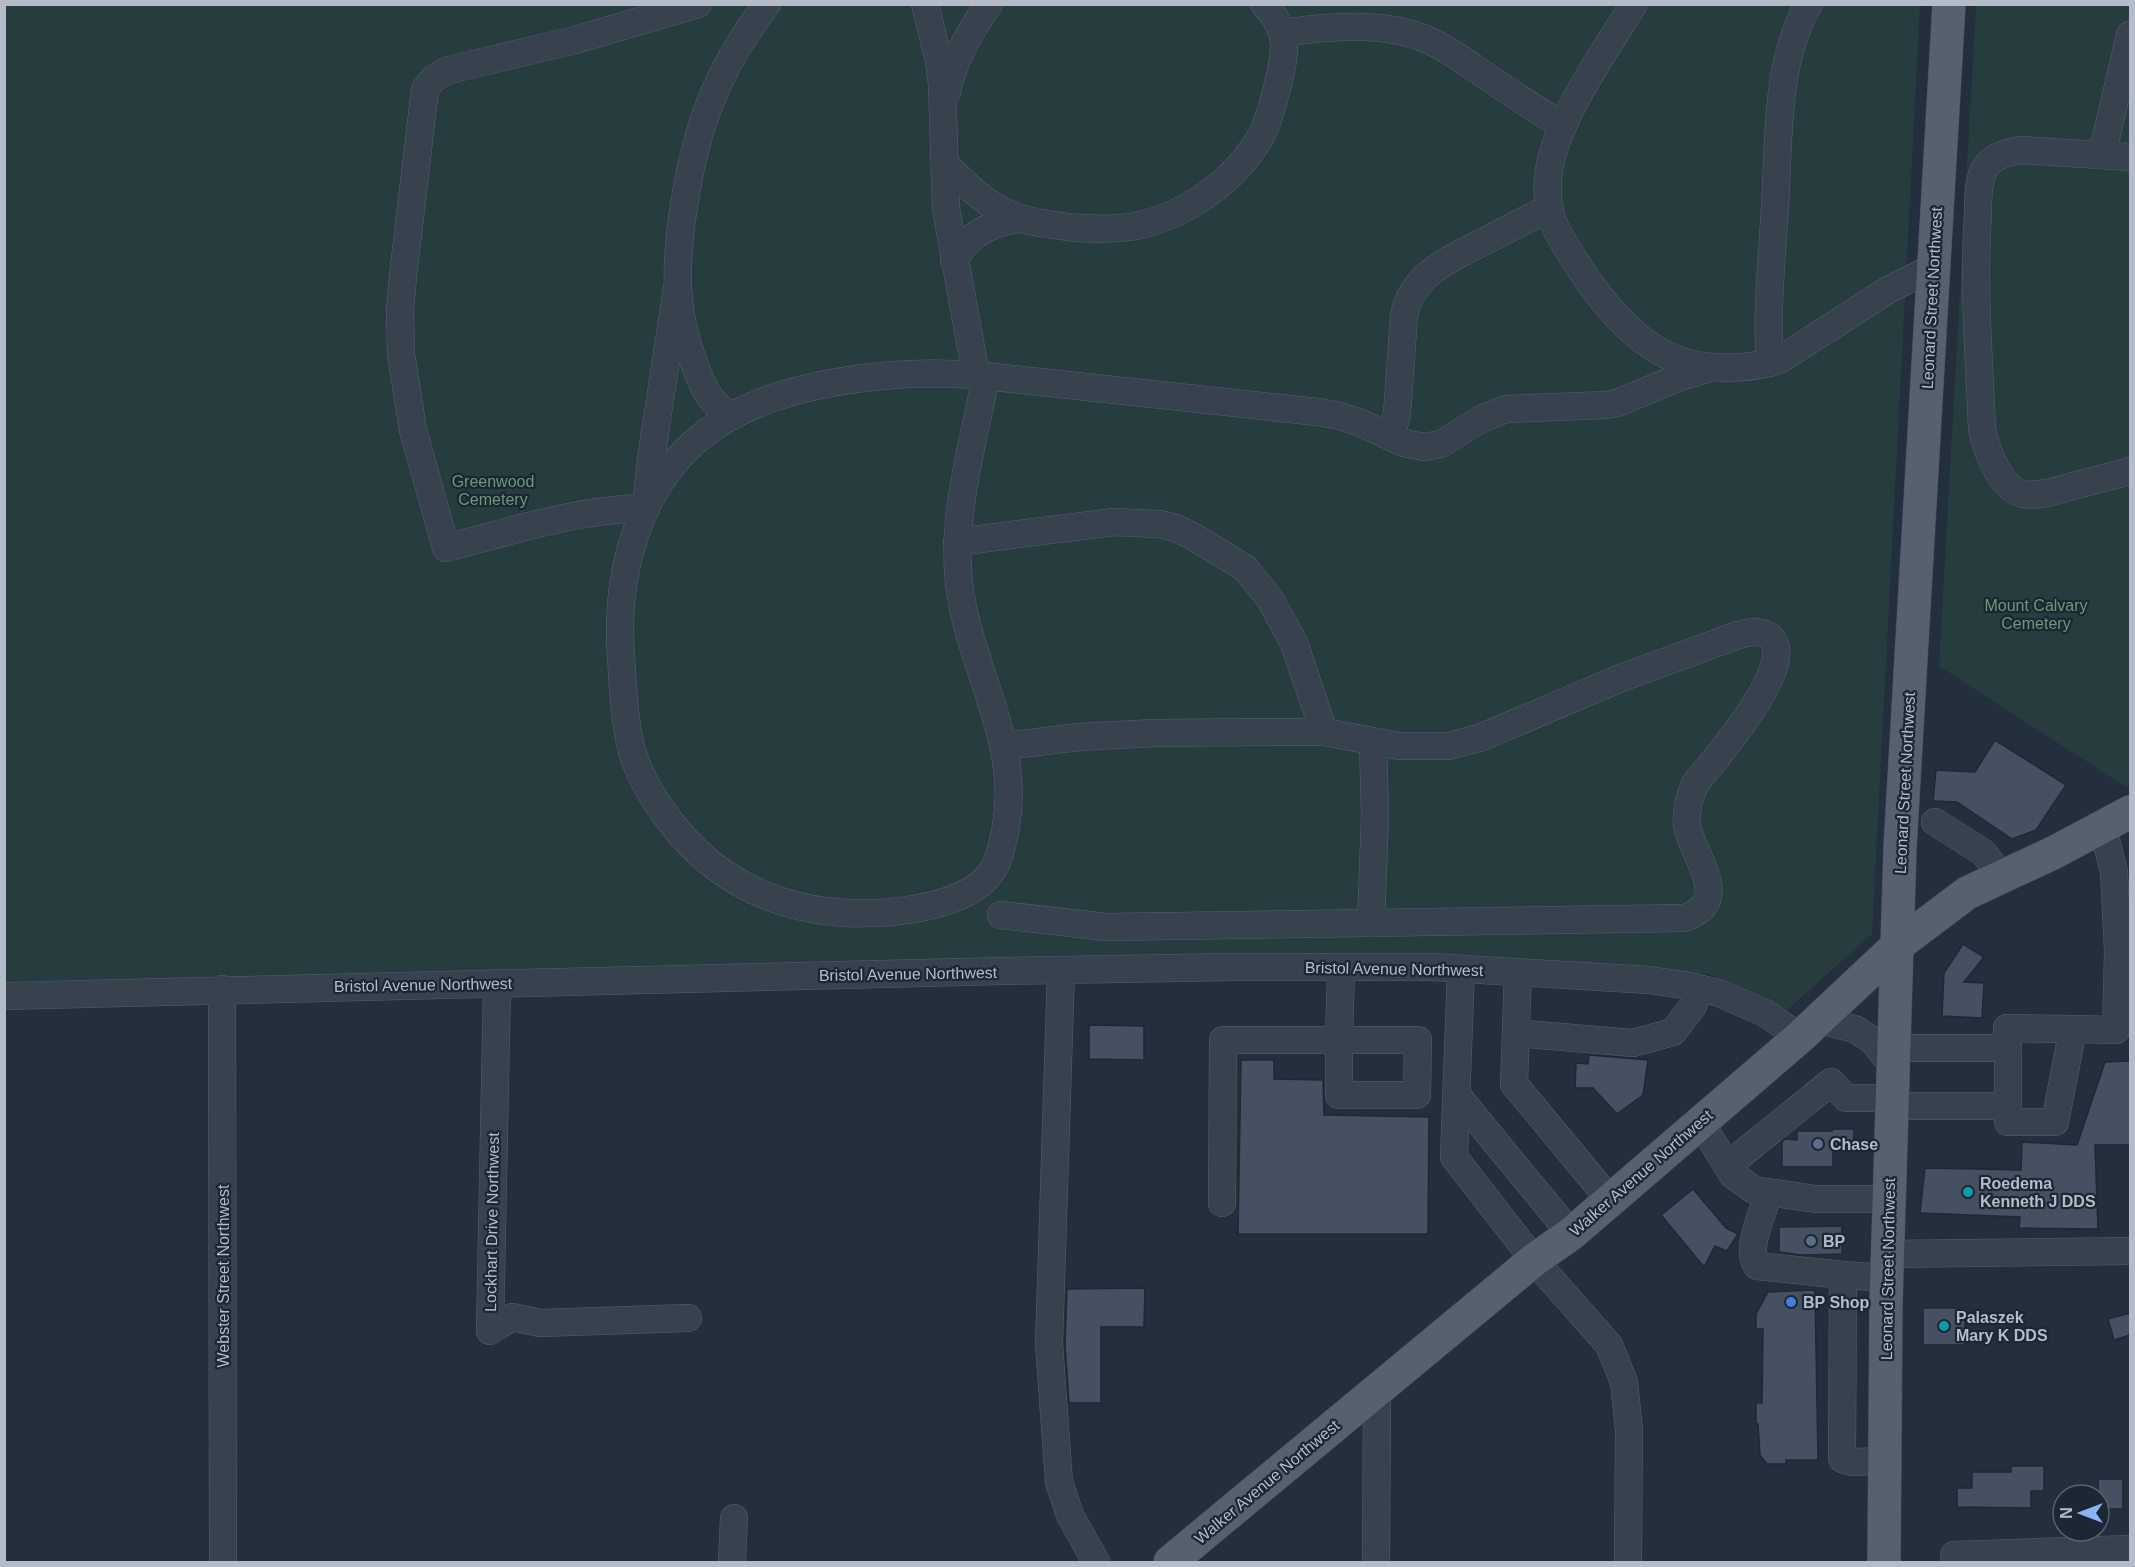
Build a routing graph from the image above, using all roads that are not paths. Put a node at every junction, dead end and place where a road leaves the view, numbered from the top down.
1 (698, 4) edge
2 (767, 4) edge
3 (925, 4) edge
4 (989, 4) edge
5 (1264, 4) edge
6 (1634, 4) edge
7 (1809, 4) edge
8 (1949, 4) edge
9 (1282, 33) junction
10 (2130, 35) edge
11 (944, 120) junction
12 (1563, 126) junction
13 (2102, 155) junction
14 (2130, 157) edge
15 (945, 164) junction
16 (1550, 208) junction
17 (1023, 219) junction
18 (954, 261) junction
19 (1934, 267) junction
20 (677, 288) junction
21 (1770, 363) junction
22 (1713, 367) junction
23 (981, 375) junction
24 (733, 416) junction
25 (1391, 437) junction
26 (2130, 471) edge
27 (646, 508) junction
28 (957, 542) junction
29 (1324, 732) junction
30 (1373, 742) junction
31 (1005, 746) junction
32 (2130, 812) edge
33 (1935, 822) dead end
34 (2103, 828) junction
35 (2001, 877) junction
36 (1001, 915) dead end
37 (1371, 923) junction
38 (1898, 945) junction
39 (1341, 968) junction
40 (1461, 969) junction
41 (1061, 970) junction
42 (1518, 972) junction
43 (497, 983) junction
44 (1697, 988) junction
45 (222, 989) junction
46 (4, 996) edge
47 (1809, 1028) junction
48 (2073, 1029) junction
49 (2123, 1031) edge
50 (1516, 1033) junction
51 (2008, 1048) junction
52 (1893, 1080) junction
53 (1456, 1094) junction
54 (2008, 1106) junction
55 (1700, 1122) junction
56 (1727, 1166) junction
57 (1769, 1193) junction
58 (1889, 1199) junction
59 (1610, 1200) junction
60 (1222, 1203) dead end
61 (1571, 1234) junction
62 (2130, 1251) edge
63 (1534, 1260) junction
64 (1887, 1266) junction
65 (1843, 1275) junction
66 (688, 1318) dead end
67 (1377, 1391) junction
68 (1885, 1461) junction
69 (734, 1518) dead end
70 (2130, 1549) edge
71 (1954, 1556) dead end
72 (223, 1563) edge
73 (732, 1563) edge
74 (1096, 1563) edge
75 (1170, 1563) edge
76 (1376, 1563) edge
77 (1628, 1563) edge
78 (1884, 1563) edge

1 - 27 street
2 - 20 street
3 - 11 street
4 - 11 street
5 - 9 street
6 - 12 street
7 - 21 street
8 - 19 main road, Leonard Street Northwest
9 - 12 street
9 - 17 street
10 - 13 street
11 - 15 street
12 - 16 street
13 - 14 street
13 - 26 street
15 - 17 street
15 - 18 street
16 - 22 street
16 - 25 street
17 - 18 street
18 - 23 street
19 - 21 street
19 - 38 main road, Leonard Street Northwest
20 - 24 street
20 - 27 street
21 - 22 street
22 - 25 street
23 - 24 street
23 - 25 street
23 - 28 street
24 - 27 street
27 - 31 street
28 - 29 street
28 - 31 street
29 - 30 street
29 - 31 street
30 - 37 street
30 - 37 street
32 - 34 main road, Walker Avenue Northwest
33 - 35 street
34 - 35 main road, Walker Avenue Northwest
34 - 49 street
35 - 38 main road, Walker Avenue Northwest
36 - 37 street
38 - 47 main road, Walker Avenue Northwest
38 - 52 main road, Leonard Street Northwest
39 - 40 street, Bristol Avenue Northwest
39 - 41 street, Bristol Avenue Northwest
39 - 60 street
40 - 42 street, Bristol Avenue Northwest
40 - 53 street
41 - 43 street, Bristol Avenue Northwest
41 - 74 street
42 - 44 street, Bristol Avenue Northwest
42 - 50 street
43 - 45 street, Bristol Avenue Northwest
43 - 66 street, Lockhart Drive Northwest
44 - 47 street, Bristol Avenue Northwest
44 - 50 street
45 - 46 street, Bristol Avenue Northwest
45 - 72 street, Webster Street Northwest
47 - 52 street
47 - 55 main road, Walker Avenue Northwest
48 - 49 street
48 - 51 street
48 - 54 street
50 - 59 street
51 - 52 street
51 - 54 street
52 - 54 street
52 - 56 street
52 - 58 main road, Leonard Street Northwest
53 - 61 street
53 - 63 street
55 - 56 street
55 - 59 main road, Walker Avenue Northwest
56 - 57 street
57 - 58 street
57 - 65 street
58 - 64 main road, Leonard Street Northwest
59 - 61 main road, Walker Avenue Northwest
61 - 63 main road, Walker Avenue Northwest
62 - 64 street
63 - 67 main road, Walker Avenue Northwest
63 - 77 street
64 - 65 street
64 - 68 main road, Leonard Street Northwest
65 - 68 street
67 - 75 main road, Walker Avenue Northwest
67 - 76 street
68 - 78 main road, Leonard Street Northwest
69 - 73 street
70 - 71 street

